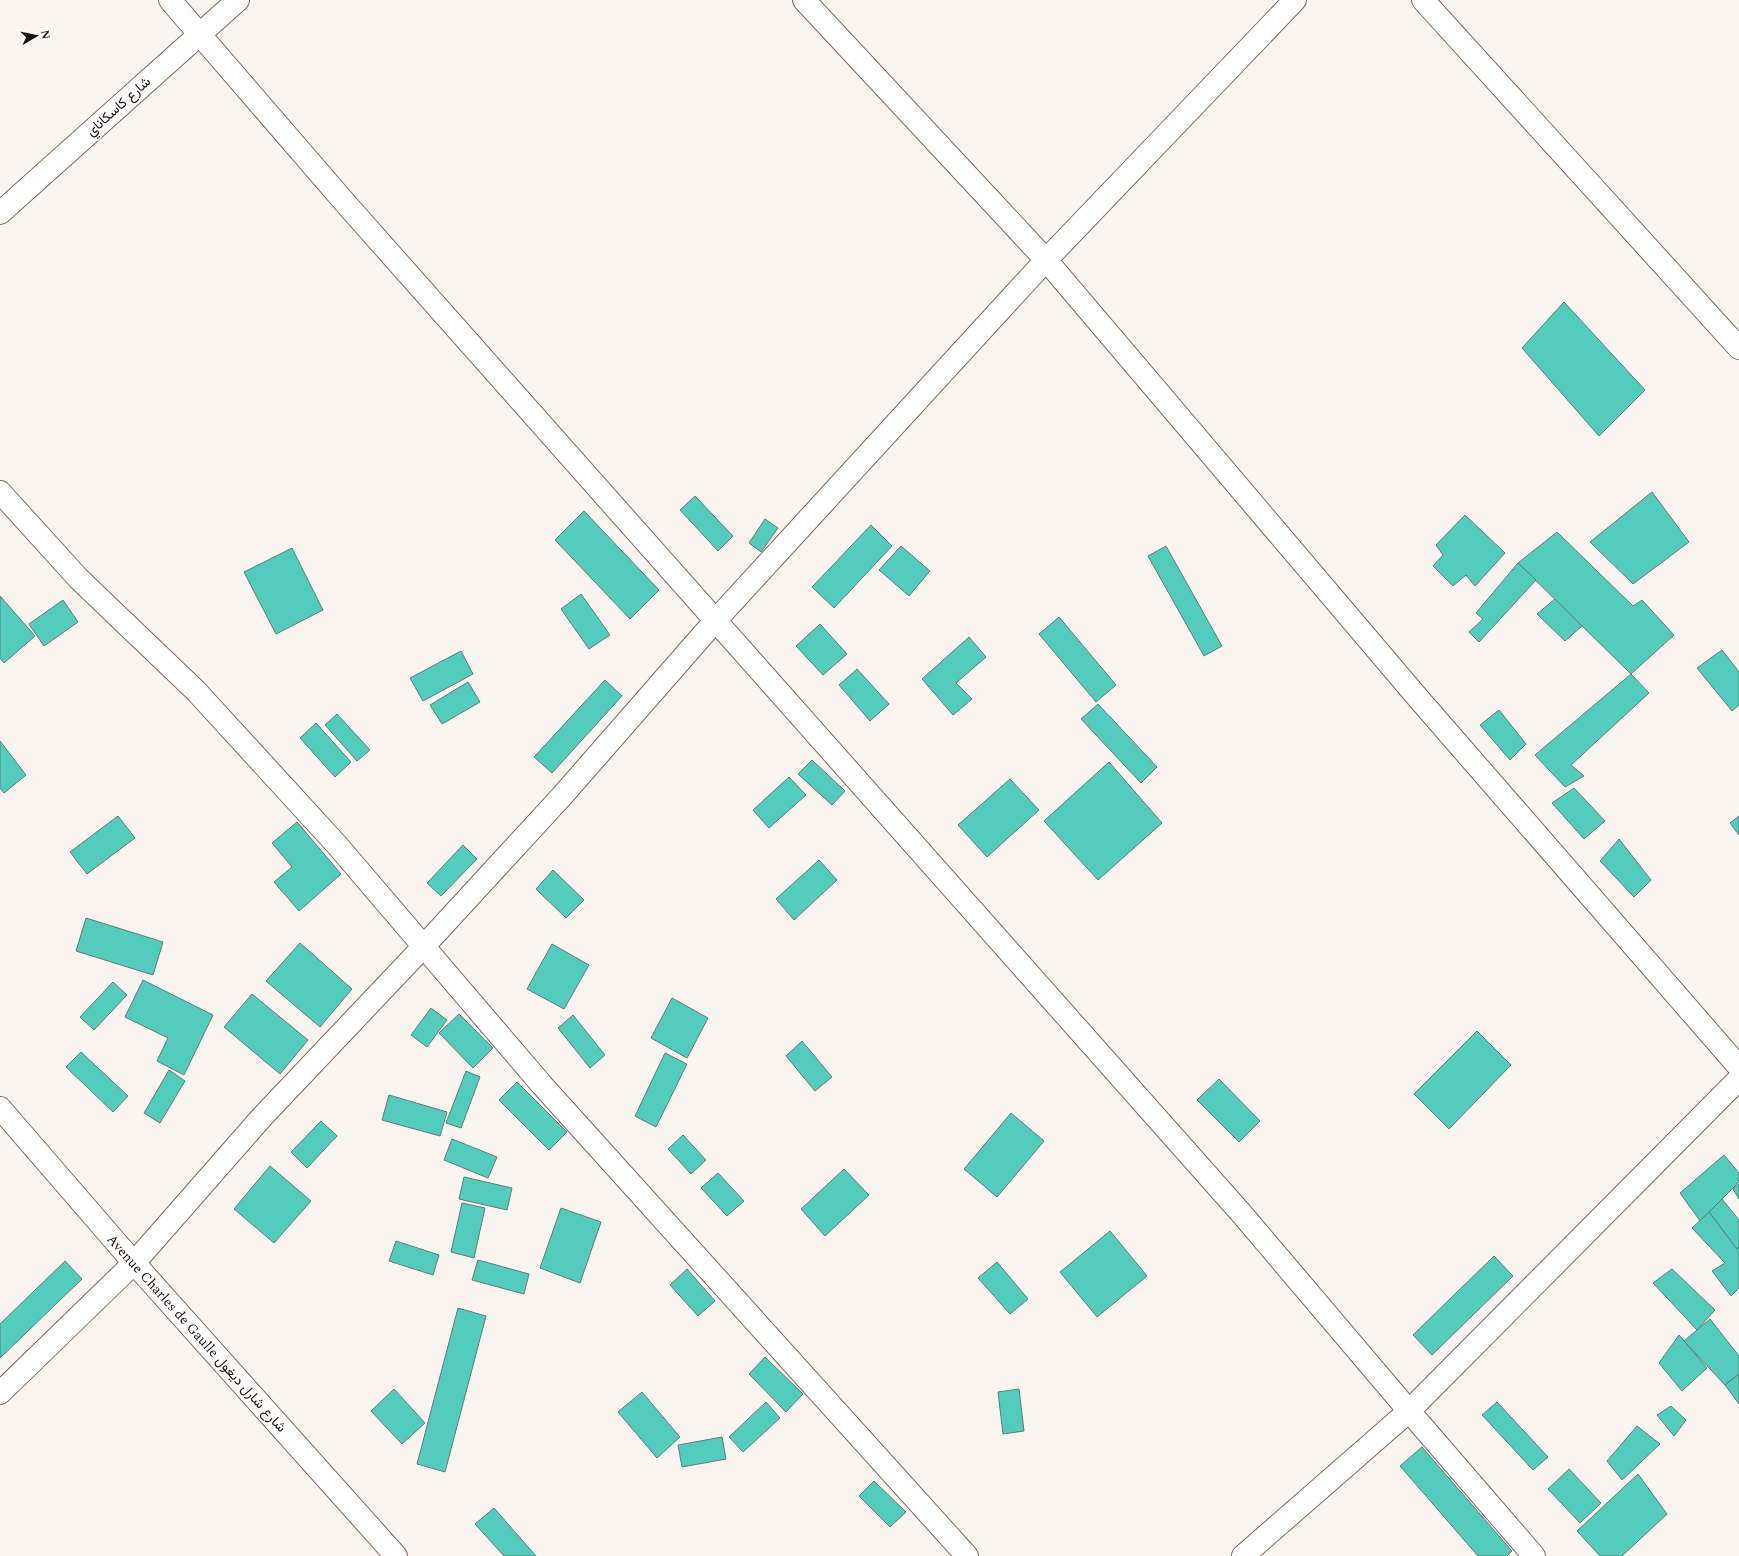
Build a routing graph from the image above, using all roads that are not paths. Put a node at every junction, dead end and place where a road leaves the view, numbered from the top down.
1 (170, 0) edge
2 (238, 0) edge
3 (804, 0) edge
4 (1295, 0) edge
5 (1423, 0) edge
6 (200, 33) junction
7 (0, 213) edge
8 (1046, 260) junction
9 (1739, 348) edge
10 (0, 492) edge
11 (715, 621) junction
12 (424, 946) junction
13 (1739, 1067) edge
14 (1739, 1079) edge
15 (0, 1108) edge
16 (134, 1263) junction
17 (0, 1393) edge
18 (1408, 1412) junction
19 (396, 1556) edge
20 (967, 1556) edge
21 (1243, 1556) edge
22 (1534, 1556) edge

1 - 6 street
2 - 6 street, شارع كاسكاناي
3 - 8 street
4 - 8 street
5 - 9 street
6 - 7 street, شارع كاسكاناي
6 - 11 street
8 - 11 street
8 - 13 street
10 - 12 street
11 - 12 street
11 - 18 street
12 - 16 street
12 - 20 street
14 - 18 street
15 - 16 street, Avenue Charles de Gaulle شارع شارل ديغول
16 - 17 street
16 - 19 street, Avenue Charles de Gaulle شارع شارل ديغول
18 - 21 street
18 - 22 street

